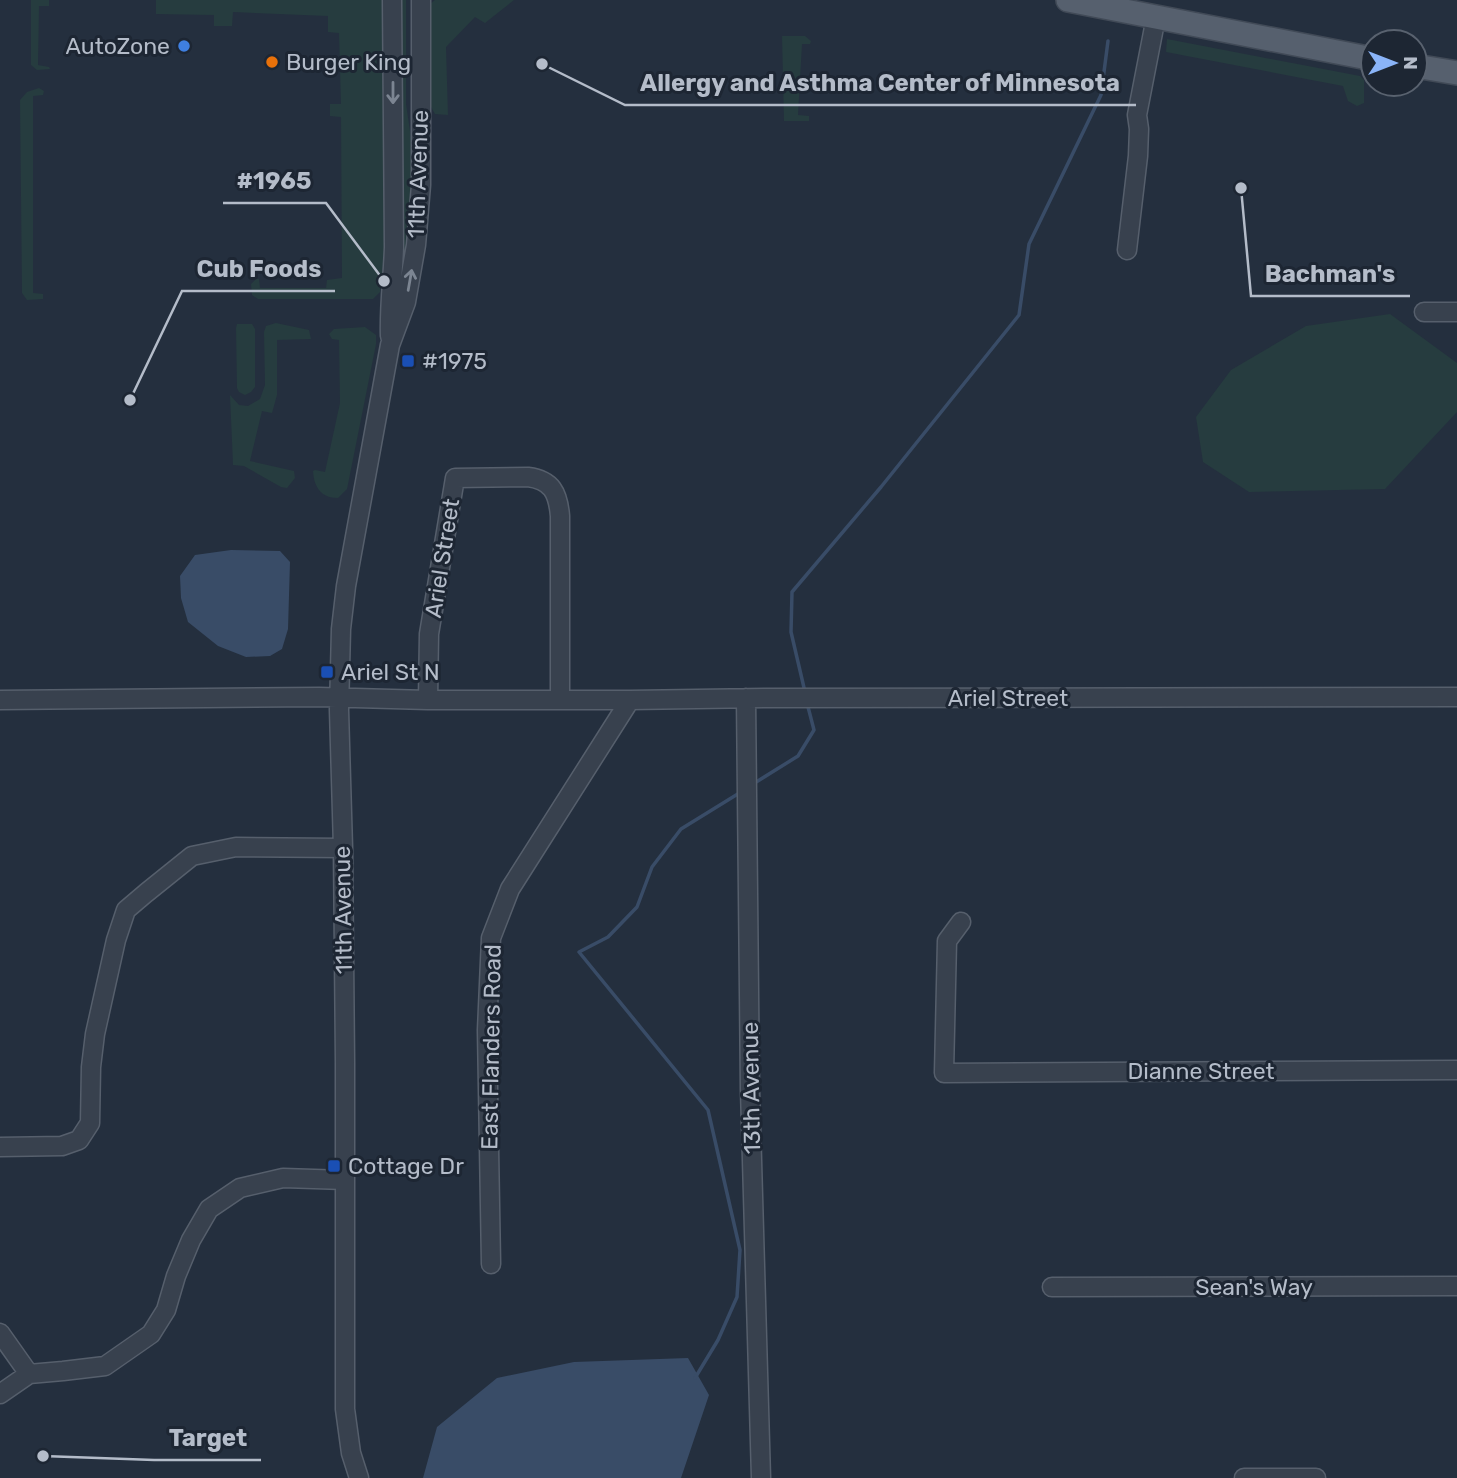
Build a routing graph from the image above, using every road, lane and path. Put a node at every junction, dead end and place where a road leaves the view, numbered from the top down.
1 (392, 0) edge
2 (421, 0) edge
3 (1068, 0) edge
4 (1156, 17) junction
5 (1359, 56) edge
6 (1429, 68) edge
7 (1457, 73) edge
8 (1127, 250) dead end
9 (1424, 312) dead end
10 (1457, 312) edge
11 (390, 345) junction
12 (1457, 696) edge
13 (340, 697) junction
14 (746, 698) junction
15 (0, 699) edge
16 (428, 700) junction
17 (560, 700) junction
18 (630, 700) junction
19 (343, 848) junction
20 (961, 922) dead end
21 (1457, 1070) edge
22 (0, 1147) edge
23 (345, 1180) junction
24 (491, 1264) dead end
25 (1457, 1286) edge
26 (1052, 1287) dead end
27 (0, 1333) edge
28 (29, 1374) junction
29 (0, 1394) edge
30 (359, 1478) edge
31 (761, 1478) edge
32 (1244, 1478) edge
33 (1315, 1478) edge

1 -> 11 street, 11th Avenue
11 -> 2 street, 11th Avenue
3 - 4 main road
4 - 5 main road
4 - 8 street
6 - 7 main road
9 - 10 street
11 - 13 street, 11th Avenue
12 - 14 street, Ariel Street
13 - 15 street, Ariel Street
13 - 16 street, Ariel Street
13 - 19 street, 11th Avenue
14 - 18 street, Ariel Street
14 - 31 street, 13th Avenue
16 - 17 street, Ariel Street
16 - 17 street, Ariel Street
17 - 18 street, Ariel Street
18 - 24 street, East Flanders Road
19 - 22 street
19 - 23 street, 11th Avenue
20 - 21 street, Dianne Street
23 - 28 street
23 - 30 street, 11th Avenue
25 - 26 street, Sean's Way
27 - 28 street
28 - 29 street
32 - 33 street

